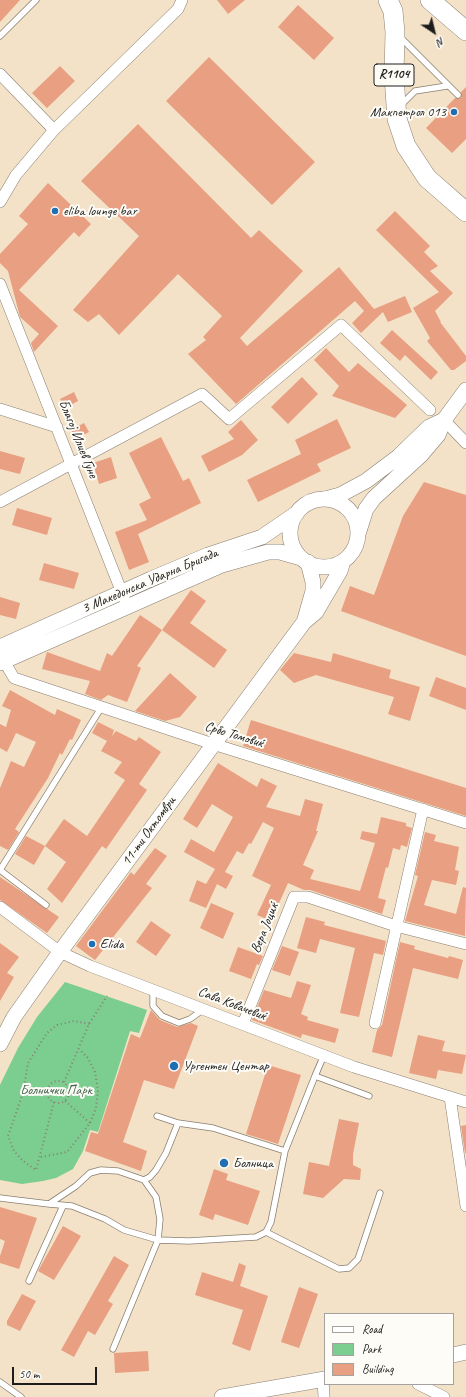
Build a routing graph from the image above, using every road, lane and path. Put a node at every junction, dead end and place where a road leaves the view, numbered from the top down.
1 (36, 0) edge
2 (182, 0) edge
3 (388, 0) edge
4 (430, 0) edge
5 (466, 31) edge
6 (395, 32) junction
7 (0, 36) edge
8 (0, 74) edge
9 (447, 86) junction
10 (458, 95) dead end
11 (398, 119) junction
12 (54, 130) junction
13 (0, 202) edge
14 (466, 212) edge
15 (0, 284) edge
16 (466, 390) edge
17 (0, 409) edge
18 (430, 410) dead end
19 (444, 420) junction
20 (57, 427) junction
21 (466, 443) edge
22 (72, 463) junction
23 (325, 499) junction
24 (0, 502) edge
25 (297, 513) junction
26 (358, 537) junction
27 (304, 560) junction
28 (343, 561) junction
29 (122, 592) junction
30 (128, 605) junction
31 (304, 622) junction
32 (1, 657) edge
33 (101, 708) junction
34 (213, 744) junction
35 (423, 809) junction
36 (466, 823) edge
37 (46, 905) dead end
38 (0, 907) edge
39 (396, 926) junction
40 (466, 944) edge
41 (60, 952) junction
42 (153, 989) junction
43 (107, 996) dead end
44 (204, 1009) junction
45 (375, 1023) dead end
46 (89, 1024) junction
47 (243, 1024) junction
48 (0, 1044) edge
49 (79, 1048) junction
50 (324, 1055) junction
51 (315, 1076) junction
52 (64, 1082) junction
53 (369, 1096) dead end
54 (450, 1098) junction
55 (65, 1100) junction
56 (54, 1102) junction
57 (466, 1102) edge
58 (157, 1116) dead end
59 (90, 1123) junction
60 (178, 1123) junction
61 (285, 1151) junction
62 (41, 1157) junction
63 (144, 1180) junction
64 (380, 1193) dead end
65 (0, 1198) edge
66 (49, 1204) junction
67 (63, 1206) junction
68 (466, 1206) edge
69 (266, 1232) junction
70 (158, 1240) junction
71 (29, 1281) dead end
72 (113, 1349) dead end
73 (466, 1352) edge
74 (454, 1355) edge
75 (324, 1379) edge
76 (0, 1382) edge
77 (420, 1385) edge
78 (242, 1395) edge
79 (21, 1397) edge
80 (222, 1397) edge
81 (324, 1397) edge
82 (444, 1397) edge

1 - 7 lane
2 - 12 street
3 - 6 highway, R1104
4 - 5 highway
6 - 9 lane
6 - 11 highway, R1104
8 - 12 street
9 - 10 lane
9 - 11 lane
11 - 14 highway, R1104
12 - 13 street
15 - 20 street, Благој Илиев Гуне
16 - 19 main road
17 - 20 street
18 - 22 street
19 - 21 street
19 - 23 main road
19 - 26 main road
20 - 22 street, Благој Илиев Гуне
22 - 24 street
22 - 29 street, Благој Илиев Гуне
23 - 25 main road
23 - 26 main road
25 - 27 main road
25 - 29 main road, 3 Македонска Ударна Бригада
26 - 28 main road
27 - 28 main road
27 - 30 main road, 3 Македонска Ударна Бригада
27 - 31 main road
28 - 31 main road
29 - 30 street, Благој Илиев Гуне
29 - 32 main road, 3 Македонска Ударна Бригада
30 - 32 main road, 3 Македонска Ударна Бригада
31 - 34 main road, 11-ти Октомври
32 - 33 street, Србо Томовиќ
33 - 34 street, Србо Томовиќ
33 - 37 lane
34 - 35 street, Србо Томовиќ
34 - 41 main road, 11-ти Октомври
35 - 36 street, Србо Томовиќ
35 - 39 street
38 - 41 street, Сава Ковачевиќ
39 - 40 street, Вера Јоциќ
39 - 45 street
39 - 47 street, Вера Јоциќ
41 - 42 street, Сава Ковачевиќ
41 - 48 main road, 11-ти Октомври
42 - 44 street, Сава Ковачевиќ
42 - 44 lane
43 - 46 path
44 - 47 street, Сава Ковачевиќ
46 - 49 path
46 - 62 path
47 - 50 street, Сава Ковачевиќ
49 - 52 path
49 - 59 path
50 - 51 lane
50 - 54 street, Сава Ковачевиќ
51 - 53 lane
51 - 61 lane
52 - 55 path
52 - 56 path
54 - 57 street, Сава Ковачевиќ
54 - 68 street
55 - 56 path
55 - 59 path
56 - 62 path
58 - 60 lane
59 - 62 path
60 - 61 lane
60 - 63 lane
61 - 69 lane
63 - 66 lane
63 - 70 lane
64 - 69 lane
65 - 66 lane
66 - 67 lane
67 - 70 lane
67 - 71 lane
69 - 70 lane
70 - 72 lane
73 - 74 main road
75 - 78 main road
75 - 81 street
76 - 79 lane
77 - 82 street
78 - 80 main road

